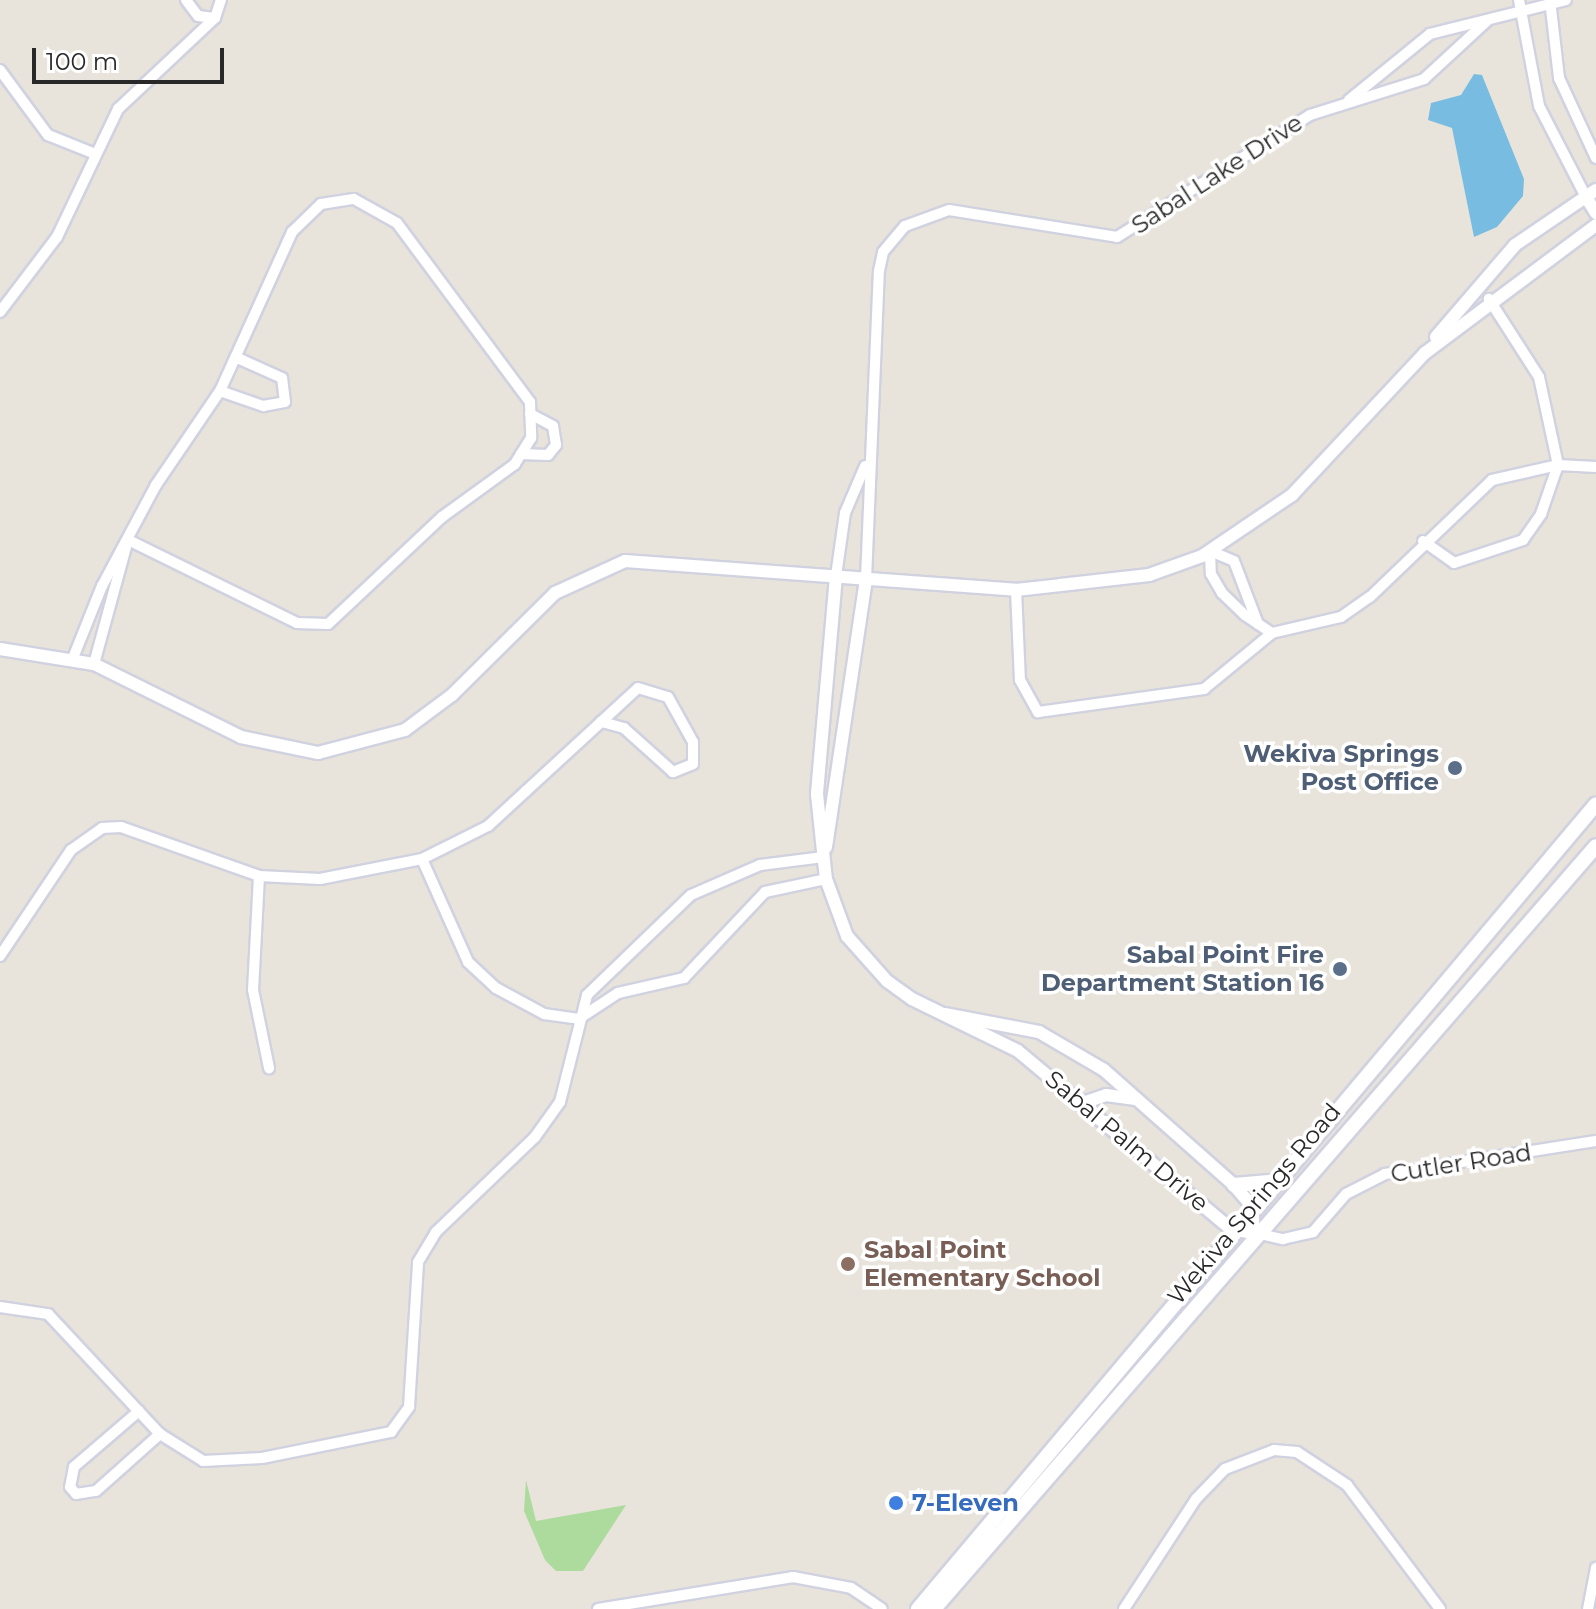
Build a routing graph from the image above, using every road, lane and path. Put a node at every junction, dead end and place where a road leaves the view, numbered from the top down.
1 (186, 0) edge
2 (221, 0) edge
3 (1519, 0) edge
4 (1566, 0) edge
5 (1551, 4) edge
6 (1523, 14) junction
7 (215, 18) junction
8 (1488, 20) junction
9 (0, 70) edge
10 (1347, 102) junction
11 (93, 153) junction
12 (1596, 158) edge
13 (1591, 194) edge
14 (1596, 213) edge
15 (1596, 225) edge
16 (1489, 299) junction
17 (0, 312) edge
18 (1425, 353) junction
19 (235, 357) junction
20 (220, 391) junction
21 (530, 414) junction
22 (521, 454) junction
23 (866, 464) junction
24 (1558, 465) junction
25 (1596, 467) edge
26 (128, 540) junction
27 (1423, 541) junction
28 (1210, 551) junction
29 (836, 576) junction
30 (866, 579) junction
31 (1016, 590) junction
32 (1258, 624) junction
33 (1272, 633) junction
34 (0, 649) edge
35 (73, 658) junction
36 (94, 664) junction
37 (601, 722) junction
38 (1596, 804) edge
39 (1596, 846) edge
40 (823, 857) junction
41 (422, 859) junction
42 (259, 876) junction
43 (826, 879) junction
44 (1505, 913) junction
45 (1524, 928) junction
46 (0, 956) edge
47 (945, 1014) junction
48 (579, 1019) junction
49 (1393, 1040) junction
50 (1413, 1057) junction
51 (269, 1068) dead end
52 (1143, 1102) junction
53 (1083, 1103) junction
54 (1596, 1141) edge
55 (1272, 1182) junction
56 (1234, 1185) junction
57 (1252, 1206) junction
58 (1231, 1229) junction
59 (1254, 1233) junction
60 (0, 1307) edge
61 (139, 1411) junction
62 (160, 1434) junction
63 (1596, 1568) edge
64 (598, 1609) edge
65 (882, 1609) edge
66 (918, 1609) edge
67 (934, 1609) edge
68 (1124, 1609) edge
69 (1440, 1609) edge
70 (1588, 1609) edge

1 - 7 street
2 - 7 street
3 - 6 street
4 - 5 street
5 - 6 street, Sabal Lake Drive
5 - 12 street
6 - 8 street, Sabal Lake Drive
6 - 13 street
7 - 11 street
8 - 10 street, Sabal Lake Drive
8 - 10 street, Sabal Lake Drive
9 - 11 street
10 - 23 street, Sabal Lake Drive
11 - 17 street
13 - 14 street
13 - 18 street
15 - 16 street
16 - 18 street
16 - 24 street
18 - 28 street
19 - 20 street
19 - 20 street
19 - 21 street
20 - 26 street
21 - 22 street
21 - 22 street
22 - 26 street
23 - 29 street, Sabal Lake Drive
23 - 30 street, Sabal Lake Drive
24 - 25 street
24 - 27 street
24 - 27 street
26 - 35 street
26 - 36 street
27 - 33 street
28 - 31 street
28 - 32 street
28 - 32 street
29 - 30 street
29 - 36 street
29 - 40 street, Sabal Palm Drive
30 - 31 street
30 - 40 street, Sabal Palm Drive
31 - 33 street
32 - 33 street
34 - 35 street
35 - 36 street
37 - 37 street
37 - 41 street
38 - 44 main road, Wekiva Springs Road
39 - 45 main road, Wekiva Springs Road
40 - 43 street, Sabal Palm Drive
40 - 48 street
41 - 42 street
41 - 48 street
42 - 46 street
42 - 51 street
43 - 47 street, Sabal Palm Drive
43 - 48 street
44 - 45 main road
44 - 49 main road, Wekiva Springs Road
45 - 50 main road, Wekiva Springs Road
47 - 52 street, Sabal Palm Drive
47 - 53 street, Sabal Palm Drive
48 - 62 street
49 - 50 main road
49 - 55 main road, Wekiva Springs Road
50 - 59 main road, Wekiva Springs Road
52 - 53 street
52 - 56 street, Sabal Palm Drive
53 - 58 street, Sabal Palm Drive
54 - 59 street, Cutler Road
55 - 56 main road
55 - 57 main road, Wekiva Springs Road
56 - 57 street, Sabal Palm Drive
57 - 58 main road, Wekiva Springs Road
57 - 59 street
58 - 59 street, Sabal Palm Drive
58 - 66 main road, Wekiva Springs Road
59 - 67 main road, Wekiva Springs Road
60 - 61 street
61 - 62 street
61 - 62 street
63 - 70 street
64 - 65 street
68 - 69 street

